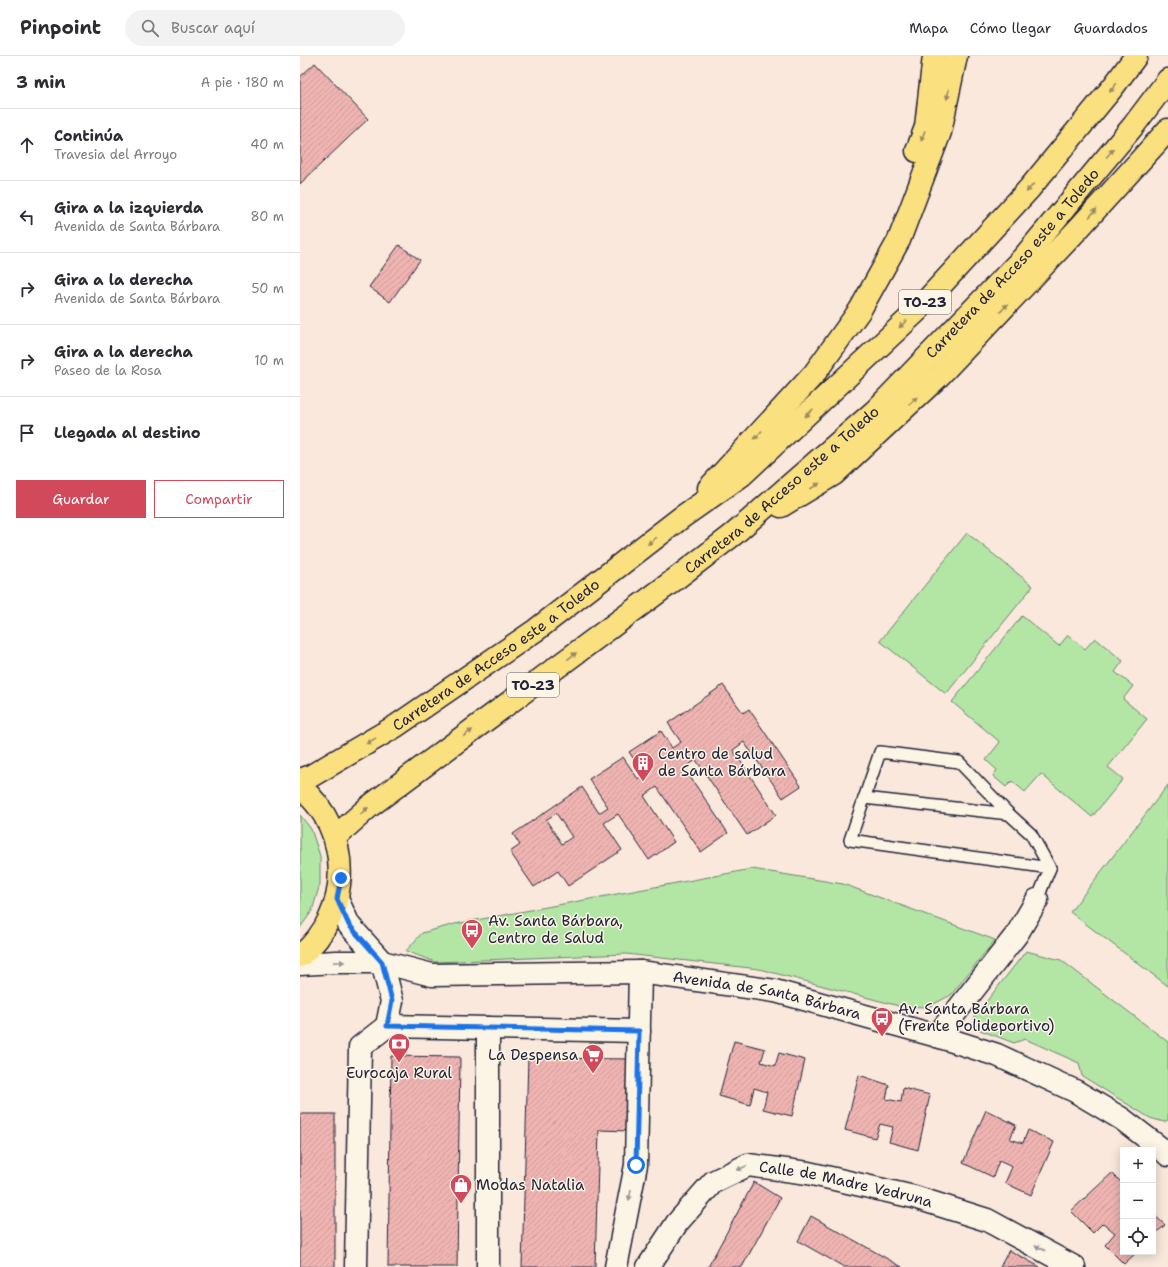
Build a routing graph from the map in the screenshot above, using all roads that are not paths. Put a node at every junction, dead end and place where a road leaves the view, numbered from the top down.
1 (934, 56) edge
2 (956, 56) edge
3 (1136, 56) edge
4 (1168, 80) edge
5 (1168, 130) edge
6 (814, 374) junction
7 (682, 517) junction
8 (734, 534) junction
9 (300, 780) edge
10 (300, 787) edge
11 (864, 798) junction
12 (1008, 814) junction
13 (335, 837) junction
14 (1050, 868) junction
15 (337, 899) junction
16 (1037, 900) joint
17 (300, 956) edge
18 (382, 962) junction
19 (300, 964) edge
20 (640, 972) junction
21 (387, 1026) junction
22 (488, 1028) junction
23 (639, 1031) junction
24 (938, 1036) junction
25 (1167, 1151) edge
26 (356, 1267) edge
27 (488, 1267) edge
28 (616, 1267) edge
29 (648, 1267) edge
30 (1074, 1267) edge

1 -> 6 main road
2 -> 6 main road
3 -> 7 main road, Carretera de Acceso este a Toledo / TO-23
8 -> 4 main road, Carretera de Acceso este a Toledo / TO-23
8 -> 5 main road
6 -> 7 main road
7 -> 9 main road, Carretera de Acceso este a Toledo / TO-23
13 -> 8 main road, Carretera de Acceso este a Toledo / TO-23
10 - 13 main road
11 - 12 lane
11 - 12 lane
11 - 14 lane
12 - 14 lane
13 - 15 main road
14 - 16 lane
15 - 17 main road
15 - 18 street
16 - 24 street
19 -> 18 street, Avenida de Santa Bárbara
18 - 20 street, Avenida de Santa Bárbara
18 - 21 street
20 - 23 street
20 - 24 street, Avenida de Santa Bárbara
21 - 22 street
21 - 26 street
22 - 23 street
22 - 27 street
23 -> 28 street
24 - 25 street, Avenida de Santa Bárbara
30 -> 29 street, Calle de Madre Vedruna

